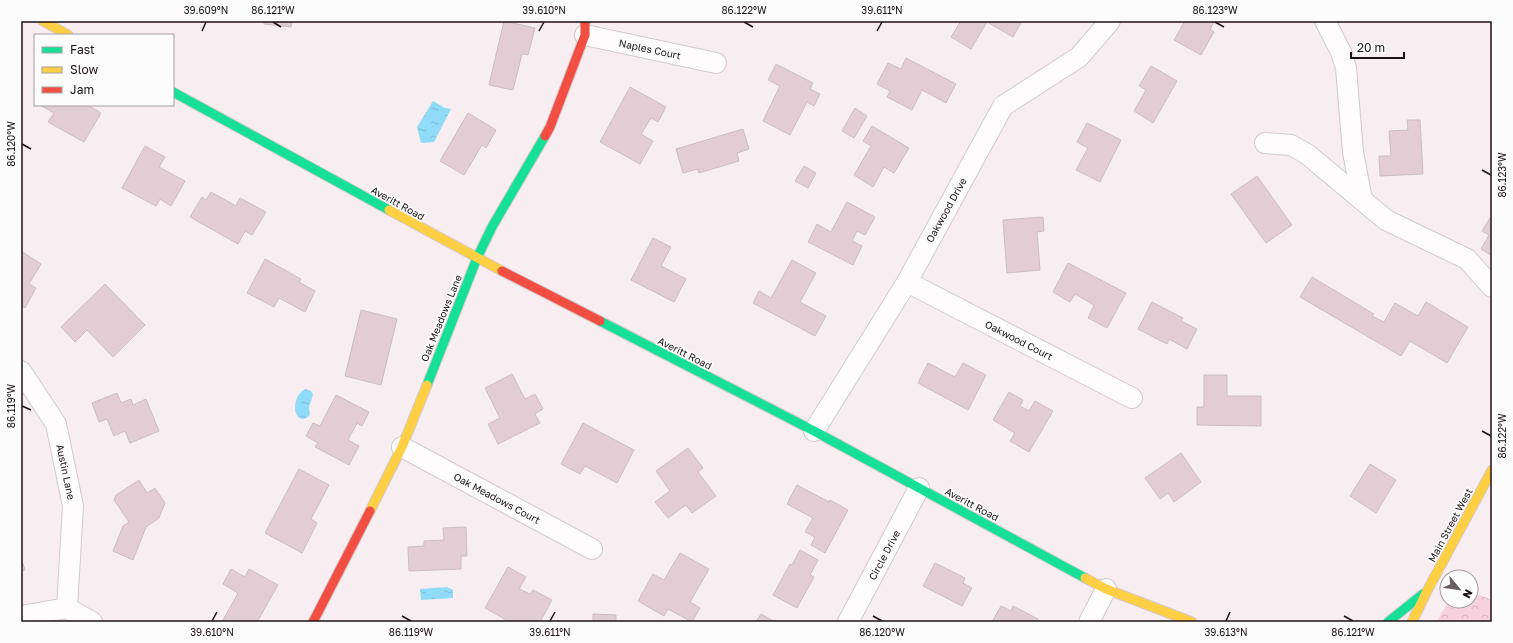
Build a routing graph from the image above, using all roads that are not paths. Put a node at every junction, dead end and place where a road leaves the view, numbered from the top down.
1 (43, 21) edge
2 (1110, 21) edge
3 (1325, 21) edge
4 (585, 28) edge
5 (66, 34) edge
6 (716, 63) dead end
7 (174, 93) edge
8 (1265, 143) dead end
9 (1362, 200) junction
10 (477, 258) junction
11 (906, 282) junction
12 (1492, 287) edge
13 (21, 371) edge
14 (1132, 398) dead end
15 (814, 431) junction
16 (402, 447) junction
17 (1492, 470) edge
18 (919, 488) junction
19 (592, 549) dead end
20 (1106, 589) junction
21 (1427, 591) junction
22 (66, 608) junction
23 (21, 616) edge
24 (92, 622) edge
25 (313, 622) edge
26 (848, 622) edge
27 (1089, 622) edge
28 (1192, 622) edge
29 (1388, 622) edge
30 (1412, 622) edge

1 - 5 street
2 - 11 street, Oakwood Drive
3 - 9 street
4 - 6 street, Naples Court
4 - 10 street, Oak Meadows Lane
7 - 10 street, Averitt Road
8 - 9 street
9 - 12 street
10 - 15 street, Averitt Road
10 - 16 street, Oak Meadows Lane
11 - 14 street, Oakwood Court
11 - 15 street, Oakwood Drive
13 - 22 street, Austin Lane
15 - 18 street, Averitt Road
16 - 19 street, Oak Meadows Court
16 - 25 street, Oak Meadows Lane
17 - 21 street, Main Street West
18 - 20 street, Averitt Road
18 - 26 street, Circle Drive
20 - 27 street
20 - 28 street, Averitt Road
21 - 29 street, Main Street West
21 - 30 street, Main Street West
22 - 23 street
22 - 24 street

